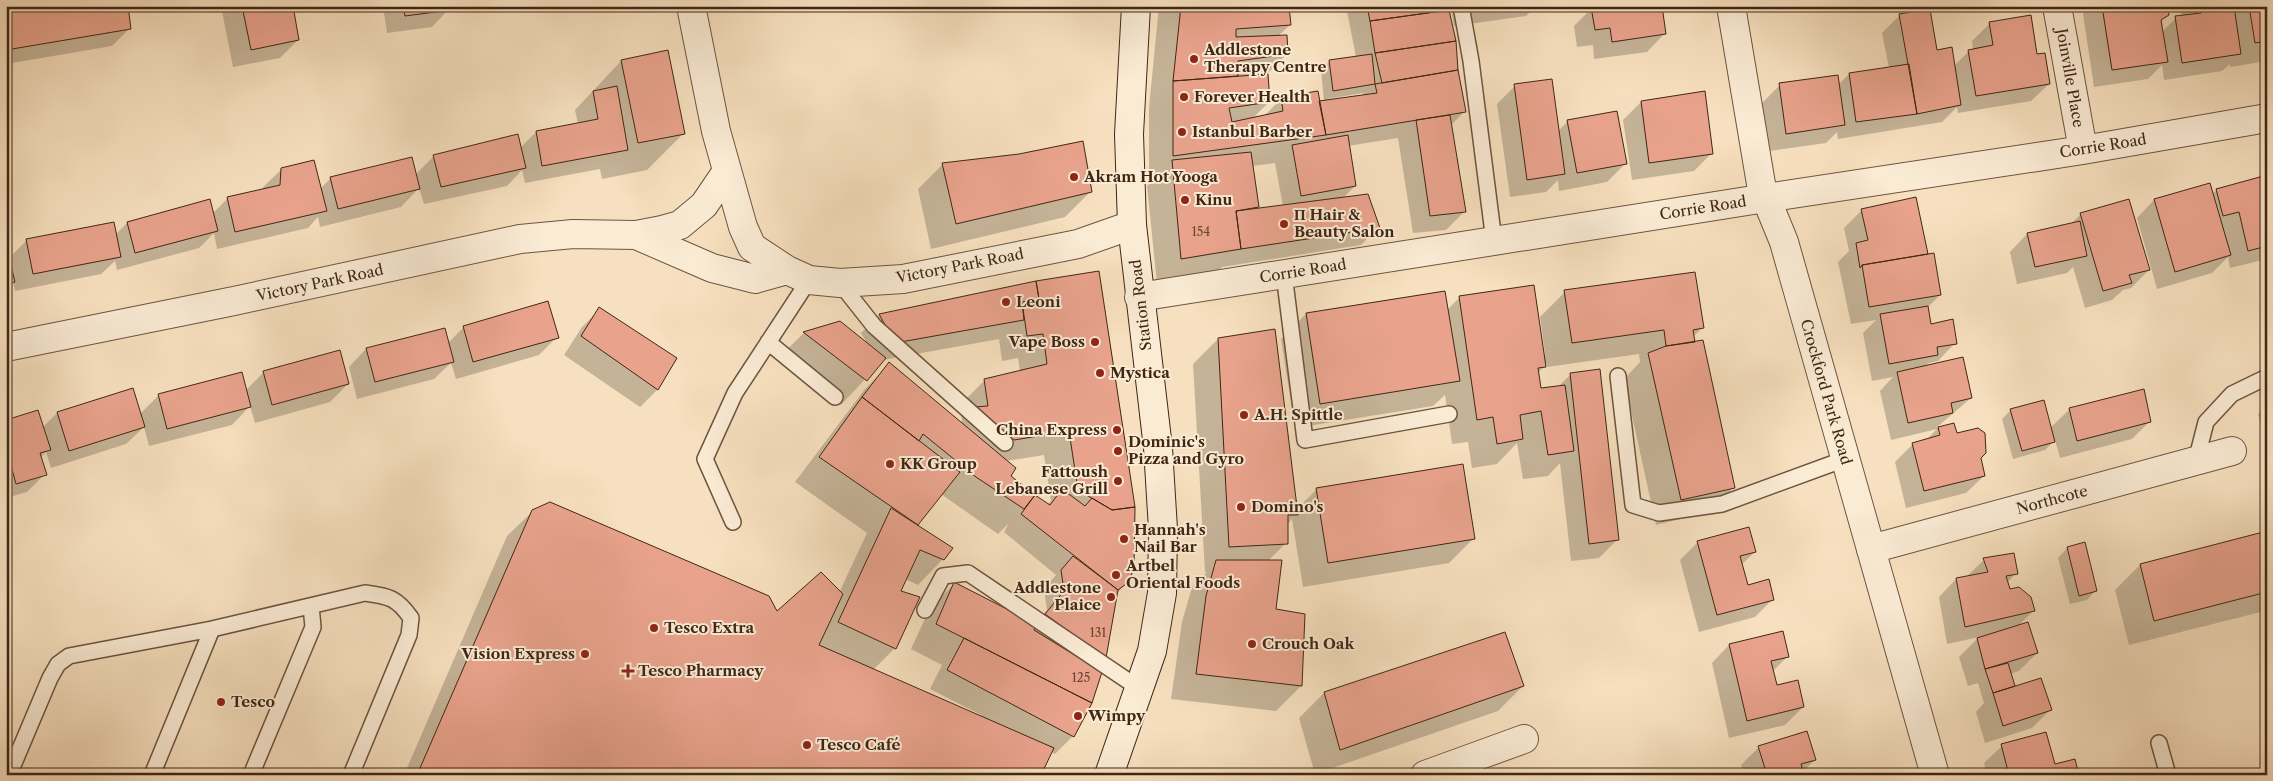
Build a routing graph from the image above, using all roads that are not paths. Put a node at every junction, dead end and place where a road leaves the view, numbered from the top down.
1 (692, 6) edge
2 (1136, 6) edge
3 (1461, 6) edge
4 (1731, 6) edge
5 (2057, 6) edge
6 (2267, 118) edge
7 (2083, 150) junction
8 (727, 171) junction
9 (1766, 198) junction
10 (1132, 225) junction
11 (636, 235) junction
12 (1494, 241) junction
13 (1284, 274) junction
14 (798, 275) junction
15 (840, 283) junction
16 (1139, 297) junction
17 (768, 342) junction
18 (6, 347) edge
19 (1618, 376) dead end
20 (2267, 378) edge
21 (835, 397) dead end
22 (1449, 414) dead end
23 (1005, 443) dead end
24 (2232, 451) dead end
25 (1846, 459) junction
26 (2196, 461) junction
27 (733, 522) dead end
28 (1871, 548) junction
29 (311, 606) junction
30 (925, 610) dead end
31 (212, 629) junction
32 (1140, 688) junction
33 (1524, 739) dead end
34 (2159, 743) dead end
35 (9, 775) edge
36 (152, 775) edge
37 (251, 775) edge
38 (351, 775) edge
39 (1109, 775) edge
40 (1425, 775) edge
41 (1935, 775) edge
42 (2168, 775) edge

1 - 8 street, Victory Park Road
2 - 10 street, Station Road
3 - 12 lane
4 - 9 street, Crockford Park Road
5 - 7 street, Joinville Place
6 - 7 street, Corrie Road
7 - 9 street, Corrie Road
8 - 11 street, Victory Park Road
8 - 14 street, Victory Park Road
9 - 12 street, Corrie Road
9 - 25 street, Crockford Park Road
10 - 15 street, Victory Park Road
10 - 16 street, Station Road
11 - 14 street, Victory Park Road
11 - 18 street, Victory Park Road
12 - 13 street, Corrie Road
13 - 16 street, Corrie Road
13 - 22 lane
14 - 15 street, Victory Park Road
14 - 17 lane
15 - 23 lane
16 - 32 street, Station Road
17 - 21 lane
17 - 27 lane
19 - 25 lane
20 - 26 lane
24 - 26 street, Northcote
25 - 28 street, Crockford Park Road
26 - 28 street, Northcote
28 - 41 street, Crockford Park Road
29 - 31 lane
29 - 37 lane
29 - 38 lane
30 - 32 lane
31 - 35 lane
31 - 36 lane
32 - 39 street, Station Road
33 - 40 street
34 - 42 lane

